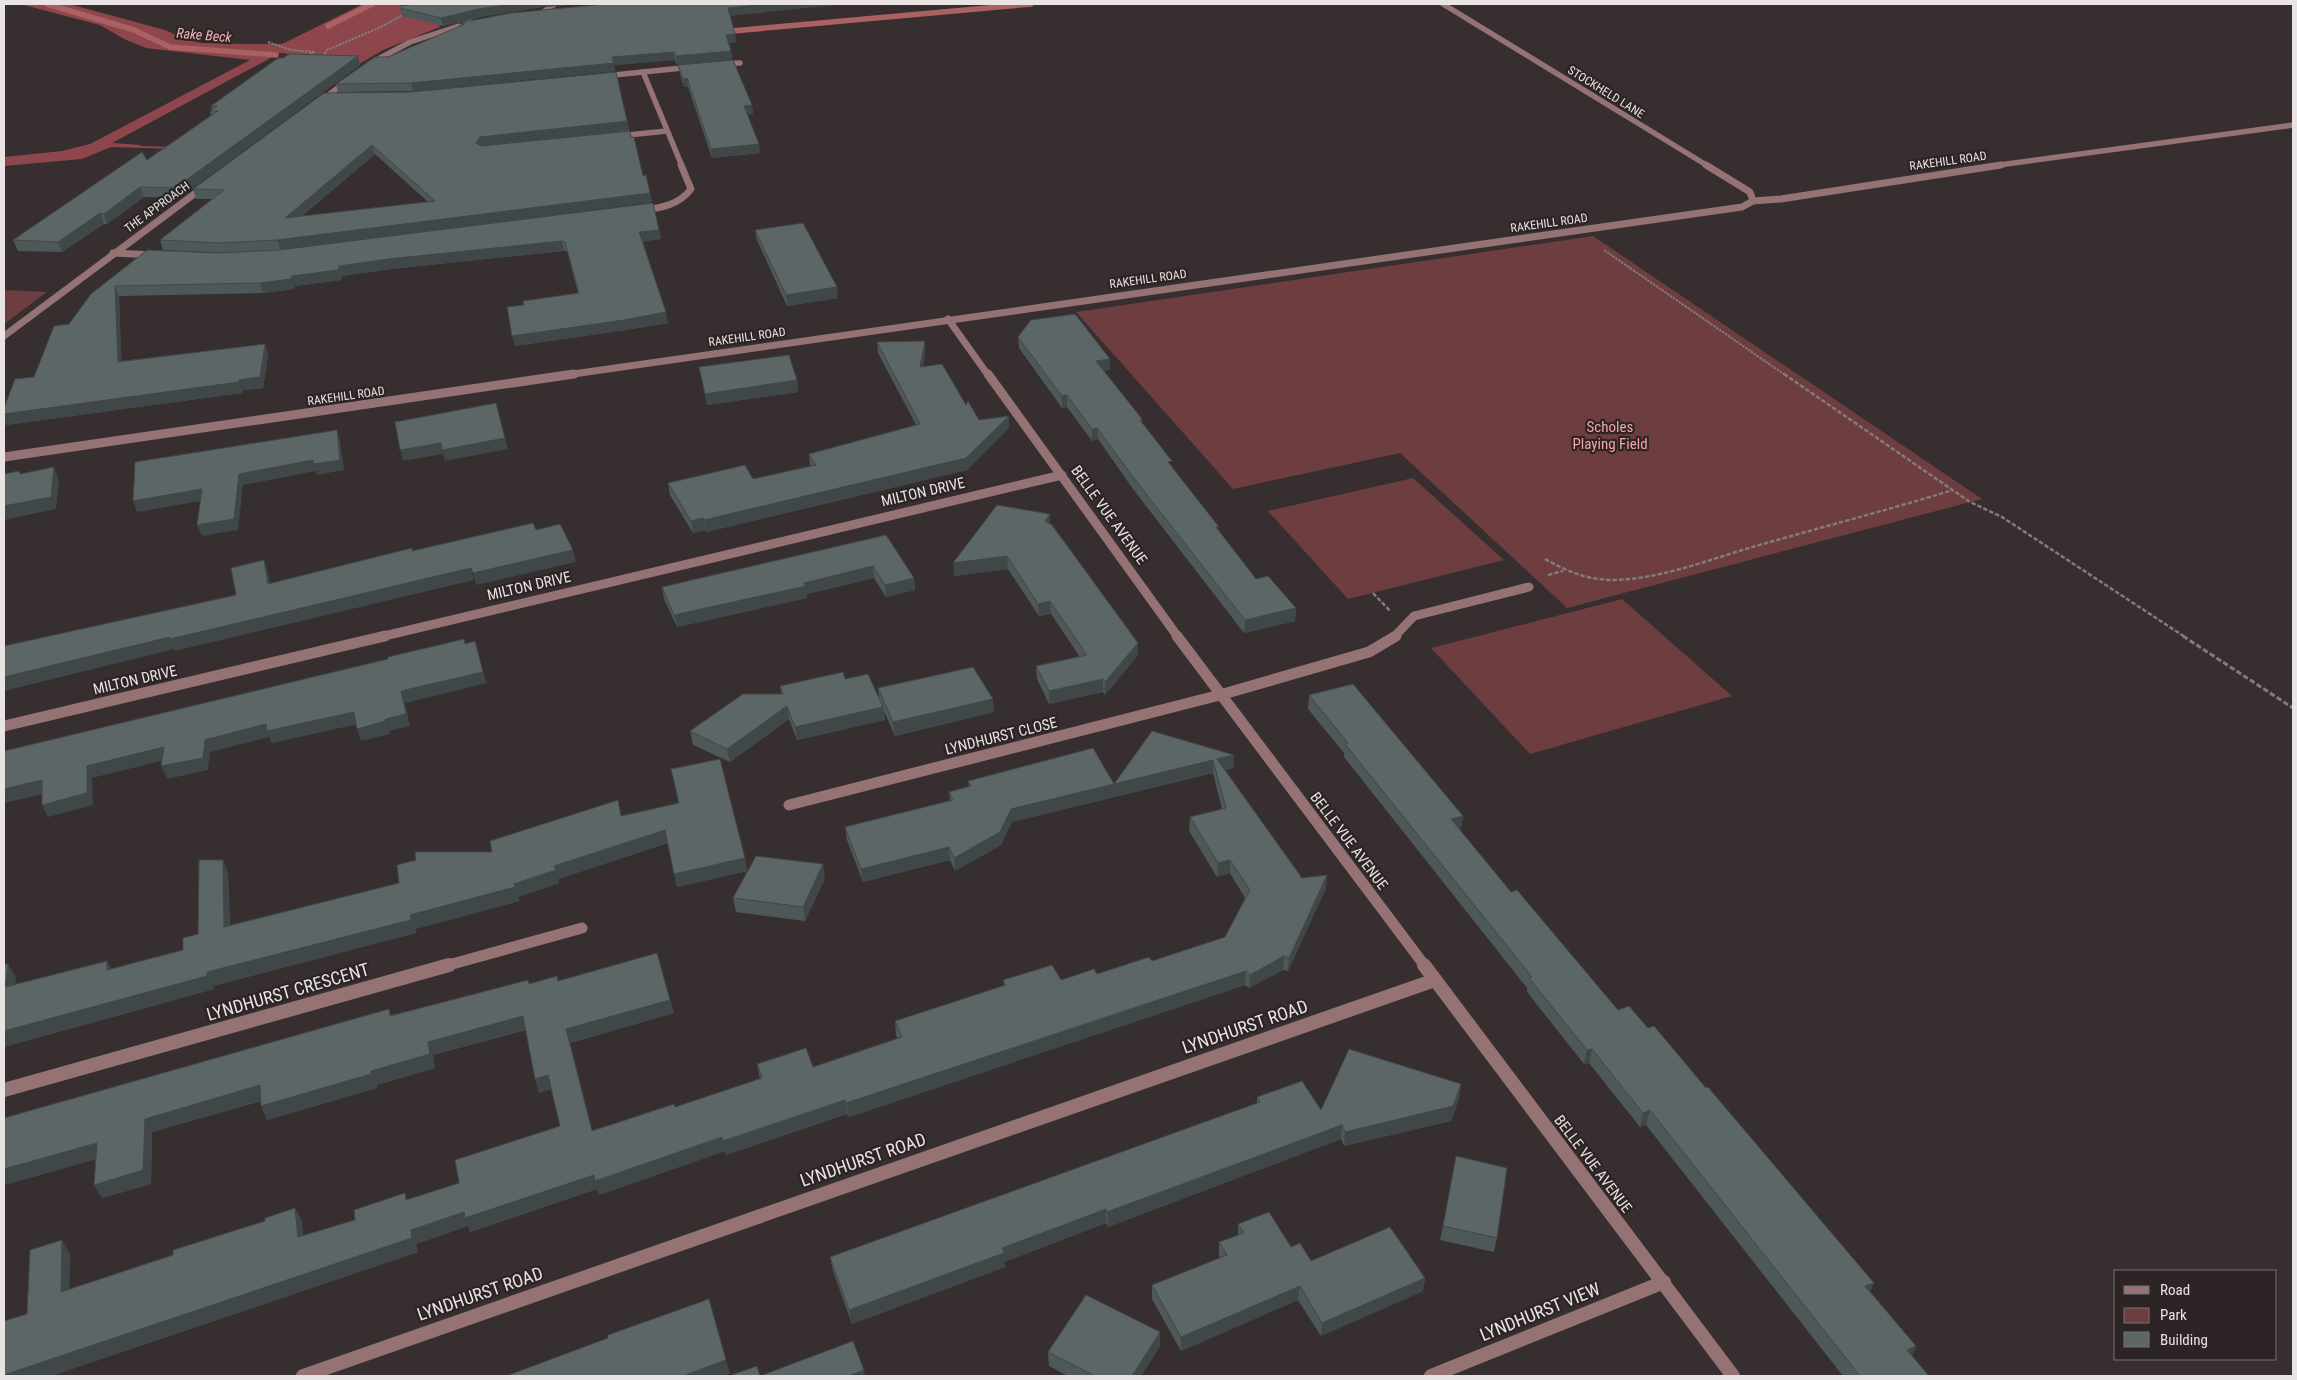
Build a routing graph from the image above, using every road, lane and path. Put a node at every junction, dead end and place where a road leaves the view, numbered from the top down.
1 (555, 4) edge
2 (1442, 4) edge
3 (552, 11) edge
4 (543, 12) junction
5 (407, 13) edge
6 (535, 13) edge
7 (482, 19) edge
8 (268, 42) dead end
9 (740, 62) dead end
10 (711, 65) edge
11 (701, 66) edge
12 (363, 68) edge
13 (356, 72) edge
14 (643, 72) junction
15 (595, 77) edge
16 (327, 96) junction
17 (335, 97) edge
18 (319, 102) edge
19 (2293, 125) edge
20 (668, 131) junction
21 (612, 137) edge
22 (208, 184) edge
23 (1754, 201) junction
24 (638, 211) edge
25 (1577, 231) junction
26 (114, 253) junction
27 (163, 255) edge
28 (948, 319) junction
29 (4, 336) edge
30 (4, 457) edge
31 (1062, 475) junction
32 (1952, 490) junction
33 (1545, 559) dead end
34 (1529, 587) dead end
35 (1220, 695) junction
36 (2293, 708) edge
37 (4, 726) edge
38 (789, 806) dead end
39 (582, 928) dead end
40 (1435, 980) junction
41 (4, 1090) edge
42 (1664, 1282) junction
43 (303, 1376) edge
44 (1431, 1376) edge
45 (1732, 1376) edge

1 - 4 street
2 - 23 street, STOCKHELD LANE
3 - 4 street
4 - 6 street
5 - 8 path
7 - 12 street
9 - 10 street
11 - 14 street
13 - 16 street
14 - 15 street
14 - 20 street
16 - 17 street
16 - 18 street
19 - 23 street, RAKEHILL ROAD
20 - 21 street
20 - 24 street
22 - 26 street, THE APPROACH
23 - 25 street, RAKEHILL ROAD
25 - 28 street, RAKEHILL ROAD
25 - 32 path
26 - 27 street
26 - 29 street, THE APPROACH
28 - 30 street, RAKEHILL ROAD
28 - 31 street, BELLE VUE AVENUE
31 - 35 street, BELLE VUE AVENUE
31 - 37 street, MILTON DRIVE
32 - 33 path
32 - 36 path
34 - 35 street, LYNDHURST CLOSE
35 - 38 street, LYNDHURST CLOSE
35 - 40 street, BELLE VUE AVENUE
39 - 41 street, LYNDHURST CRESCENT
40 - 42 street, BELLE VUE AVENUE
40 - 43 street, LYNDHURST ROAD
42 - 44 street, LYNDHURST VIEW
42 - 45 street, BELLE VUE AVENUE

